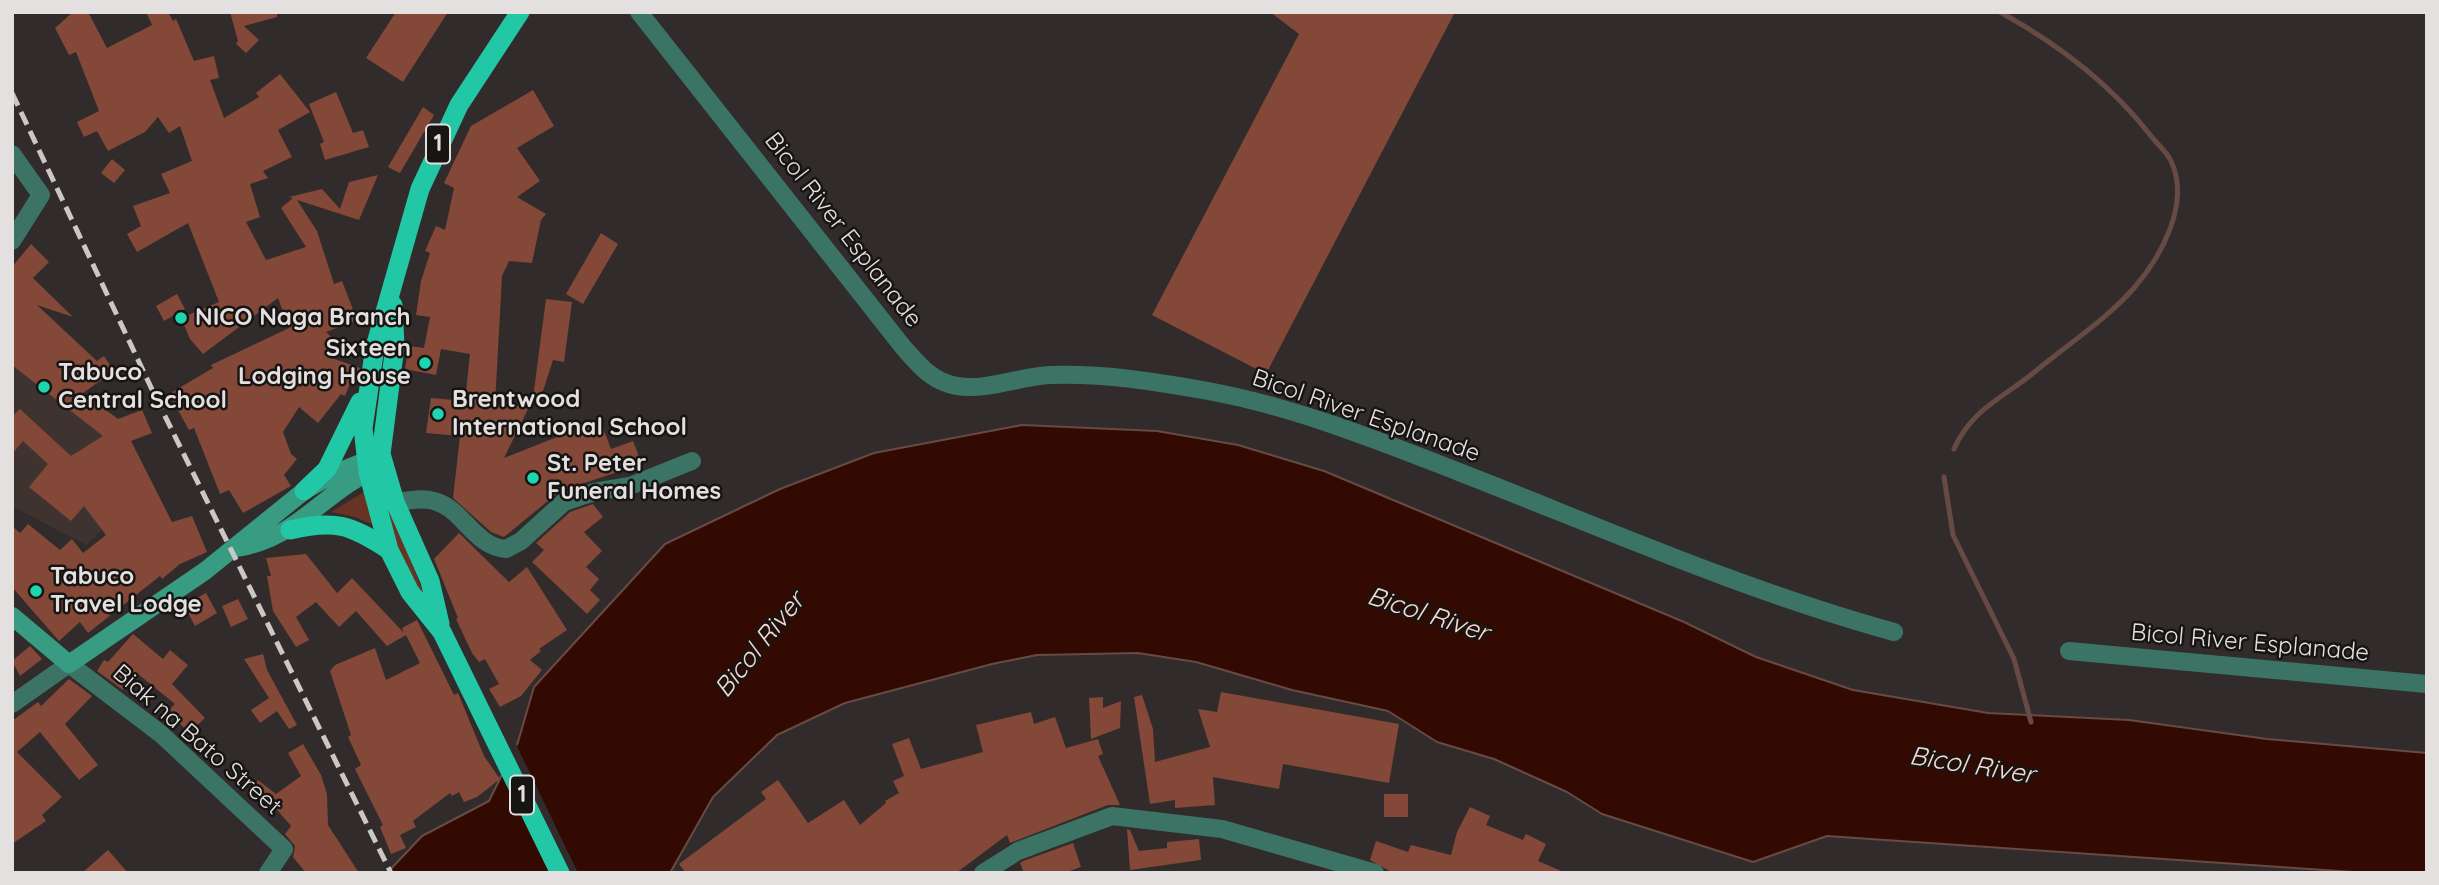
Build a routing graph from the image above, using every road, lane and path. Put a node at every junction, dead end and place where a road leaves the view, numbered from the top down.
1 (520, 12) edge
2 (639, 12) edge
3 (12, 154) edge
4 (12, 241) edge
5 (392, 292) junction
6 (372, 372) junction
7 (692, 461) dead end
8 (375, 463) junction
9 (304, 491) junction
10 (395, 502) junction
11 (290, 530) junction
12 (233, 548) junction
13 (389, 550) junction
14 (12, 616) edge
15 (442, 632) junction
16 (1894, 632) dead end
17 (2069, 651) dead end
18 (69, 664) junction
19 (2427, 684) edge
20 (12, 704) edge
21 (268, 873) edge
22 (560, 873) edge
23 (982, 873) edge
24 (1375, 873) edge

1 - 5 highway, 1
2 - 16 street, Bicol River Esplanade
3 - 4 street
5 - 6 highway, 1
5 - 8 highway, 1
6 - 8 highway, 1
6 - 9 highway
7 - 10 street
8 - 9 main road
8 - 10 highway, 1
8 - 11 main road
8 - 13 highway, 1
9 - 12 main road
10 - 15 highway, 1
11 - 12 main road
11 - 13 highway
12 - 18 main road
13 - 15 highway, 1
14 - 18 main road, Biak na Bato Street
15 - 22 highway, 1
17 - 19 street, Bicol River Esplanade
18 - 20 street
18 - 21 street, Biak na Bato Street
23 - 24 street

